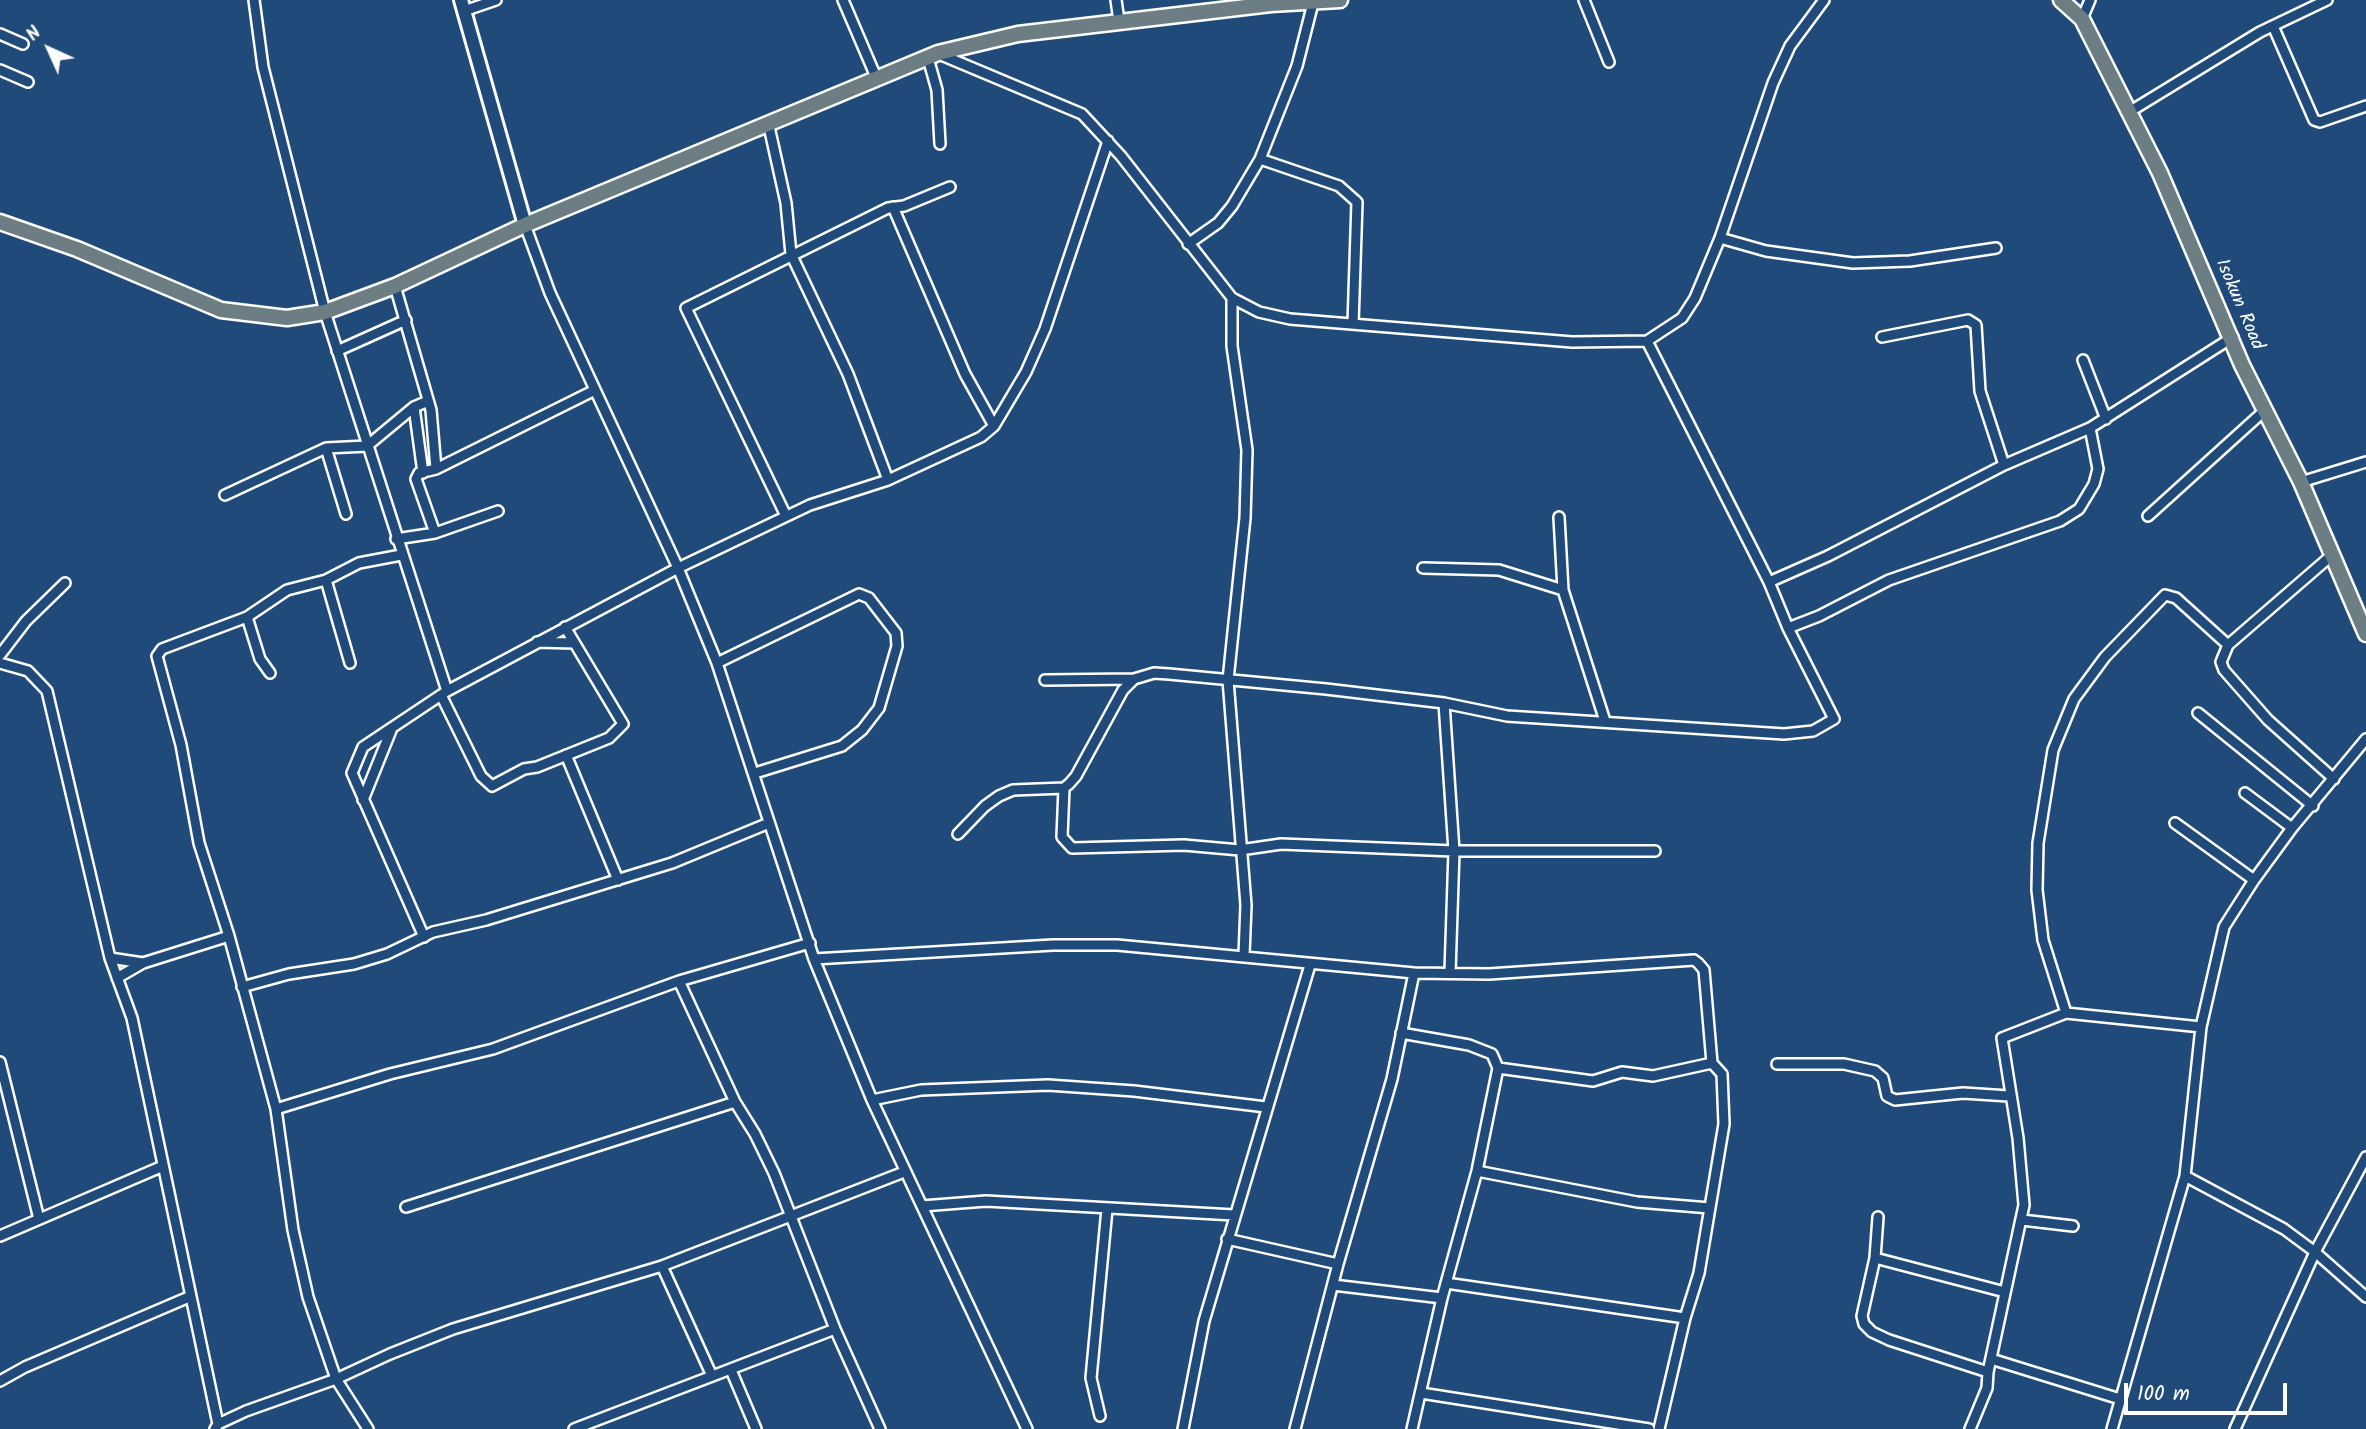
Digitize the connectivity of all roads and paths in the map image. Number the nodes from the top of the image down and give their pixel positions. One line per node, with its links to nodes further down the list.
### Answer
1 (254, 0): 39 (street)
2 (496, 0): 12 (street)
3 (843, 0): 21 (street)
4 (1116, 0): 14 (street)
5 (1340, 0): 11 (main road)
6 (1584, 0): 19 (street)
7 (1824, 0): 33 (street)
8 (2061, 0): 13 (main road, Isokun Road)
9 (2090, 0): 13 (street)
10 (2327, 0): 15 (street)
11 (1313, 3): 14 (main road); 28 (street)
12 (462, 6): 32 (street)
13 (2081, 19): 24 (main road, Isokun Road)
14 (1119, 21): 18 (main road)
15 (2273, 26): 23 (street); 24 (street)
16 (0, 34): 17 (street)
17 (23, 44)
18 (933, 56): 21 (main road); 26 (street); 27 (street)
19 (1609, 62)
20 (0, 70): 22 (street)
21 (876, 77): 25 (main road)
22 (27, 82)
23 (2366, 106)
24 (2129, 112): 43 (main road, Isokun Road)
25 (768, 122): 32 (main road); 36 (street)
26 (1108, 141): 34 (street); 52 (street)
27 (940, 144)
28 (1259, 159): 34 (street); 41 (street)
29 (950, 187): 30 (street)
30 (893, 206): 36 (street); 52 (street)
31 (0, 222): 39 (main road)
32 (525, 225): 37 (main road); 47 (street)
33 (1720, 238): 35 (street); 44 (street)
34 (1188, 244): 38 (street)
35 (1996, 247)
36 (791, 254): 60 (street); 65 (street)
37 (396, 286): 39 (main road); 40 (street)
38 (1232, 298): 41 (street); 92 (street)
39 (325, 312): 45 (street)
40 (406, 320): 45 (street); 48 (street)
41 (1353, 324): 44 (street)
42 (1882, 337): 57 (street)
43 (2233, 337): 50 (main road, Isokun Road); 51 (street)
44 (1647, 341): 75 (street)
45 (337, 351): 54 (street)
46 (2083, 360): 51 (street)
47 (593, 391): 58 (street); 72 (street)
48 (428, 401): 49 (street); 58 (street)
49 (414, 407): 54 (street); 59 (street)
50 (2264, 411): 61 (main road, Isokun Road); 66 (street)
51 (2106, 419): 53 (street)
52 (995, 426): 60 (street)
53 (2090, 428): 57 (street); 80 (street)
54 (367, 446): 55 (street); 69 (street)
55 (326, 448): 62 (street); 64 (street)
56 (2366, 462): 61 (street)
57 (2004, 465): 75 (street)
58 (436, 469): 59 (street)
59 (423, 473): 68 (street)
60 (888, 480): 65 (street)
61 (2301, 482): 71 (main road, Isokun Road)
62 (225, 495)
63 (498, 511): 68 (street)
64 (346, 514)
65 (786, 516): 72 (street)
66 (2148, 516)
67 (1559, 517): 77 (street)
68 (435, 533): 69 (street)
69 (396, 539): 70 (street)
70 (401, 555): 74 (street); 93 (street)
71 (2332, 555): 81 (main road, Isokun Road); 84 (street)
72 (678, 568): 79 (street); 88 (street)
73 (1423, 568): 77 (street)
74 (326, 580): 78 (street); 87 (street)
75 (1769, 582): 80 (street)
76 (65, 583): 85 (street)
77 (1563, 590): 96 (street)
78 (247, 617): 89 (street); 117 (street)
79 (565, 627): 82 (street); 83 (street)
80 (1788, 628): 96 (street)
81 (2366, 634)
82 (536, 642): 83 (street); 93 (street)
83 (574, 643): 100 (street)
84 (2228, 645): 103 (street); 130 (street)
85 (0, 655)
86 (0, 663): 121 (street)
87 (350, 663)
88 (717, 663): 102 (street); 102 (street)
89 (270, 673)
90 (1134, 679): 91 (street); 92 (street); 104 (street)
91 (1045, 680)
92 (1228, 680): 94 (street); 112 (street)
93 (444, 693): 97 (street); 100 (street)
94 (1444, 704): 96 (street); 114 (street)
95 (2198, 713): 107 (street)
96 (1605, 721)
97 (392, 727): 98 (street); 101 (street)
98 (377, 737): 101 (street); 106 (street)
99 (2366, 739): 103 (street)
100 (566, 755): 115 (street)
101 (379, 756): 106 (street)
102 (755, 774): 108 (street)
103 (2334, 779): 107 (street)
104 (1064, 788): 111 (street); 112 (street)
105 (2245, 793): 110 (street)
106 (363, 800): 118 (street)
107 (2313, 806): 110 (street)
108 (769, 823): 115 (street); 119 (street)
109 (2175, 823): 116 (street)
110 (2292, 828): 116 (street)
111 (958, 834)
112 (1240, 850): 114 (street); 120 (street)
113 (1655, 850): 114 (street)
114 (1454, 851): 125 (street)
115 (618, 880): 118 (street)
116 (2253, 880): 131 (street)
117 (229, 936): 123 (street); 129 (street)
118 (424, 937): 129 (street)
119 (810, 943): 122 (street); 128 (street)
120 (1244, 955): 122 (street); 124 (street)
121 (110, 958): 123 (street); 127 (street)
122 (814, 959): 138 (street)
123 (142, 963): 127 (street)
124 (1310, 965): 126 (street); 140 (street)
125 (1450, 972): 126 (street); 134 (street)
126 (1414, 974): 132 (street)
127 (117, 978): 143 (street)
128 (679, 981): 139 (street); 141 (street)
129 (242, 987): 141 (street)
130 (2066, 1013): 131 (street); 137 (street)
131 (2202, 1027): 146 (street)
132 (1401, 1033): 136 (street); 161 (street)
133 (0, 1062): 154 (street)
134 (1712, 1063): 136 (street); 149 (street)
135 (1777, 1065): 137 (street)
136 (1498, 1068): 144 (street)
137 (2009, 1096): 155 (street)
138 (872, 1100): 140 (street); 145 (street)
139 (735, 1102): 148 (street); 151 (street)
140 (1266, 1107): 152 (street)
141 (276, 1109): 175 (street)
142 (2366, 1157): 159 (street)
143 (163, 1166): 154 (street); 166 (street)
144 (1477, 1171): 149 (street); 163 (street)
145 (904, 1172): 147 (street); 151 (street)
146 (2185, 1176): 159 (street); 178 (street)
147 (922, 1206): 150 (street); 185 (street)
148 (406, 1208)
149 (1710, 1208): 169 (street)
150 (1107, 1209): 152 (street); 179 (street)
151 (789, 1215): 162 (street); 170 (street)
152 (1234, 1215): 158 (street)
153 (1878, 1217): 160 (street)
154 (39, 1219): 157 (street)
155 (2022, 1220): 156 (street); 165 (street)
156 (2073, 1226)
157 (0, 1236)
158 (1227, 1239): 161 (street); 186 (street)
159 (2315, 1251): 167 (street); 193 (street)
160 (1875, 1258): 165 (street); 173 (street)
161 (1338, 1264): 164 (street)
162 (662, 1266): 174 (street); 175 (street)
163 (1446, 1283): 168 (street); 169 (street)
164 (1333, 1285): 168 (street); 187 (street)
165 (2004, 1292): 171 (street)
166 (189, 1297): 176 (street); 180 (street)
167 (2366, 1297)
168 (1442, 1298): 177 (street)
169 (1685, 1318): 190 (street)
170 (835, 1329): 172 (street); 184 (street)
171 (1991, 1359): 173 (street); 178 (street)
172 (731, 1370): 174 (street); 183 (street)
173 (1988, 1373): 191 (street)
174 (712, 1376): 182 (street)
175 (336, 1379): 180 (street); 181 (street)
176 (0, 1381)
177 (1421, 1393): 188 (street); 189 (street)
178 (2120, 1399): 192 (street)
179 (1100, 1416)
180 (217, 1427)
181 (368, 1429)
182 (574, 1429)
183 (756, 1429)
184 (880, 1429)
185 (1027, 1429)
186 (1183, 1429)
187 (1295, 1429)
188 (1412, 1429)
189 (1649, 1429)
190 (1659, 1429)
191 (1970, 1429)
192 (2112, 1429)
193 (2235, 1429)

